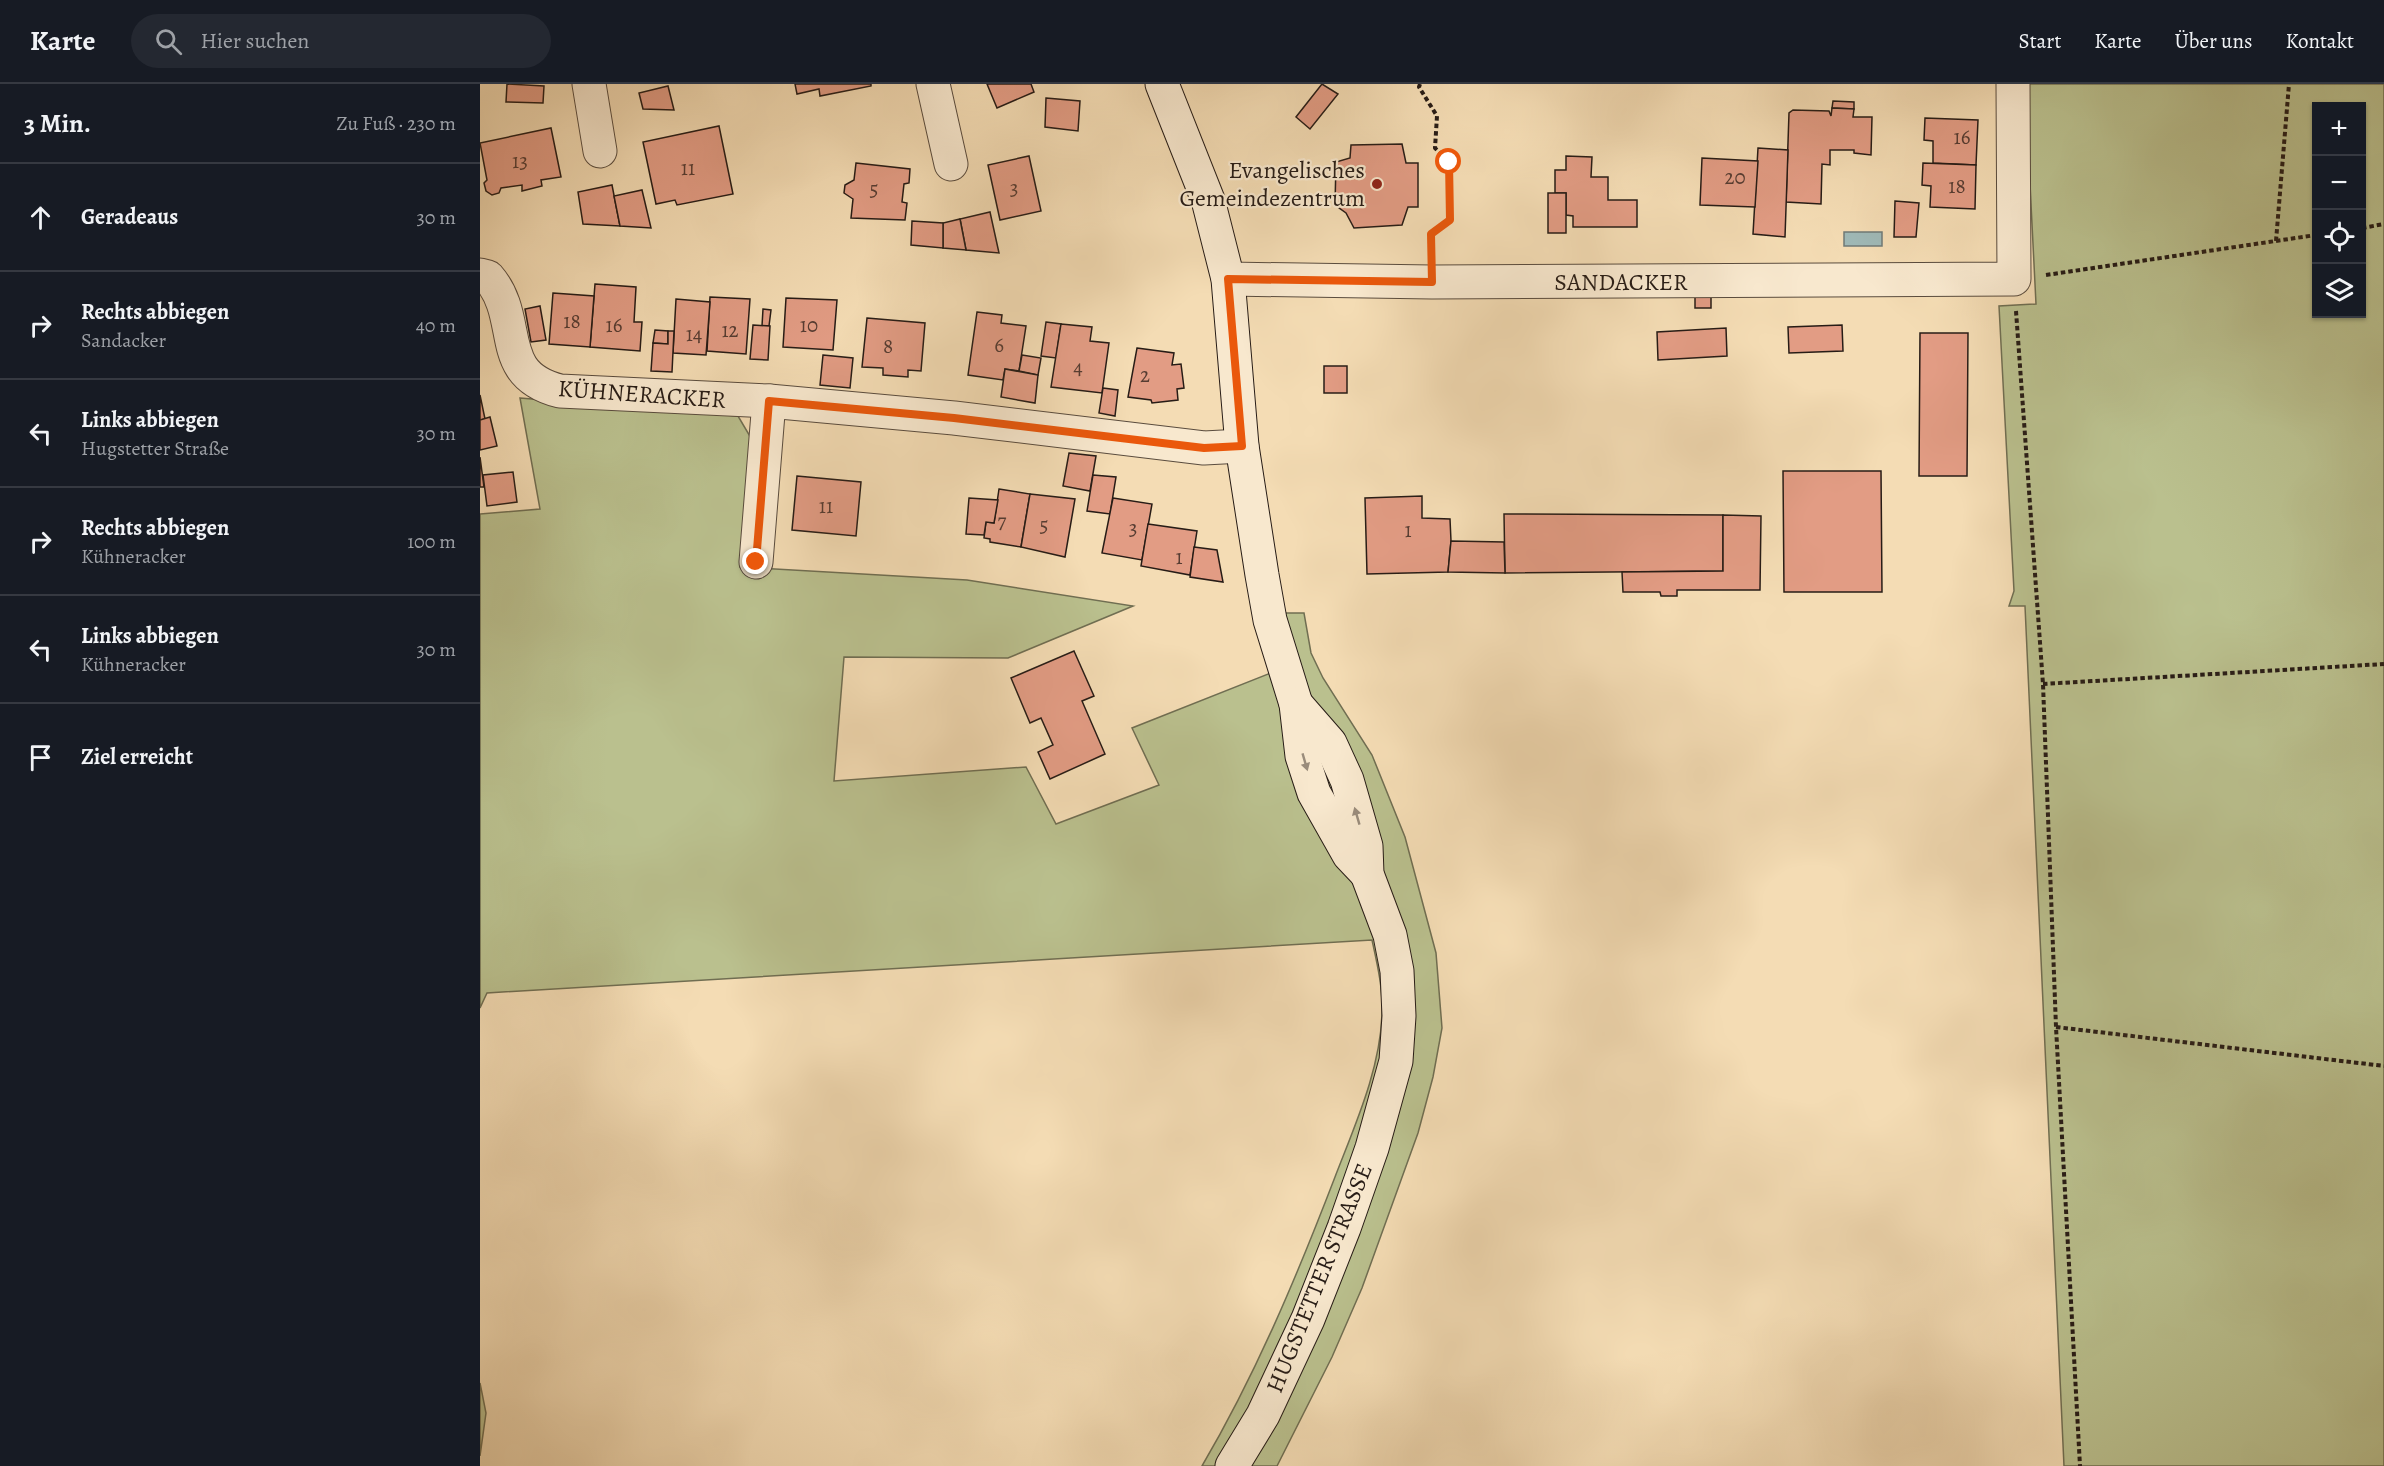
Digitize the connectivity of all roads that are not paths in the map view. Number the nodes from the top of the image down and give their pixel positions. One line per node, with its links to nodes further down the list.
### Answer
1 (589, 84): 5 (street)
2 (933, 84): 6 (street)
3 (1162, 84): 8 (street, HUGSTETTER STRASSE)
4 (2013, 84): 8 (street, SANDACKER)
5 (600, 151)
6 (951, 164)
7 (480, 275): 9 (street, KÜHNERACKER)
8 (1228, 279): 10 (street, HUGSTETTER STRASSE)
9 (769, 401): 10 (street, KÜHNERACKER); 11 (street)
10 (1242, 446): 12 (street, HUGSTETTER STRASSE)
11 (756, 562)
12 (1232, 1466)

